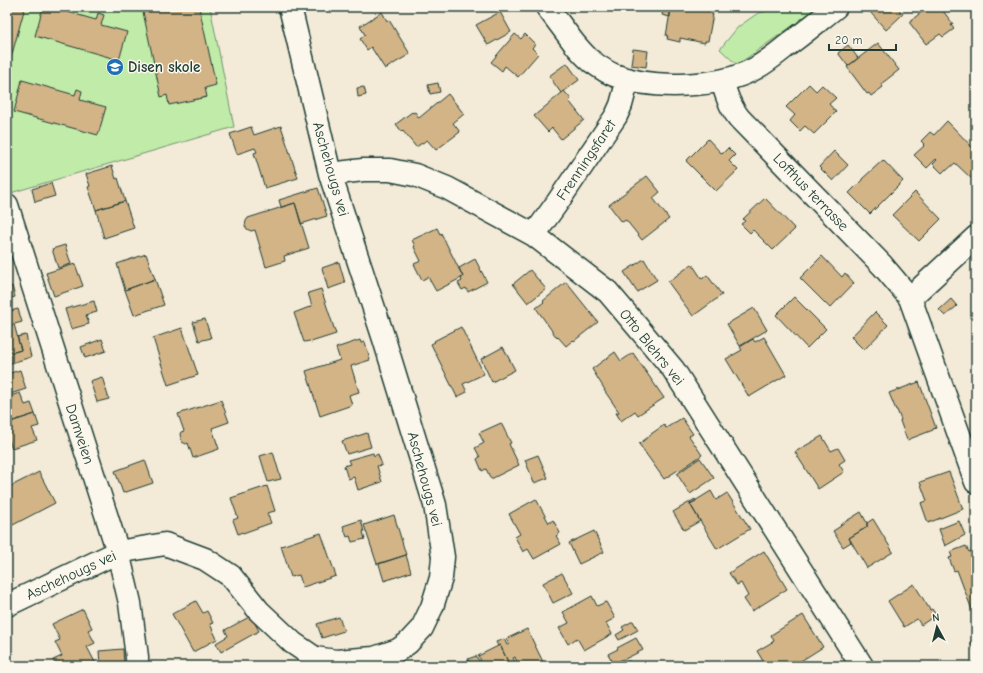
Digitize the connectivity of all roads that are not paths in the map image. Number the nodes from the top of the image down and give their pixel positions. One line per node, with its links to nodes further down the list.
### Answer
1 (290, 7): 6 (street, Aschehougs vei)
2 (546, 7): 4 (street)
3 (836, 7): 5 (street)
4 (628, 79): 5 (street); 8 (street, Frenningsfaret)
5 (722, 80): 10 (street, Lofthus terrasse)
6 (330, 174): 8 (street, Otto Blehrs vei); 14 (street, Aschehougs vei)
7 (7, 205): 12 (street, Damveien)
8 (534, 235): 16 (street, Otto Blehrs vei)
9 (976, 238): 10 (street)
10 (910, 298): 11 (street, Lofthus terrasse)
11 (976, 482)
12 (118, 552): 13 (street, Aschehougs vei); 14 (street, Aschehougs vei); 15 (street, Damveien)
13 (7, 605)
14 (402, 658)
15 (137, 666)
16 (862, 666)

